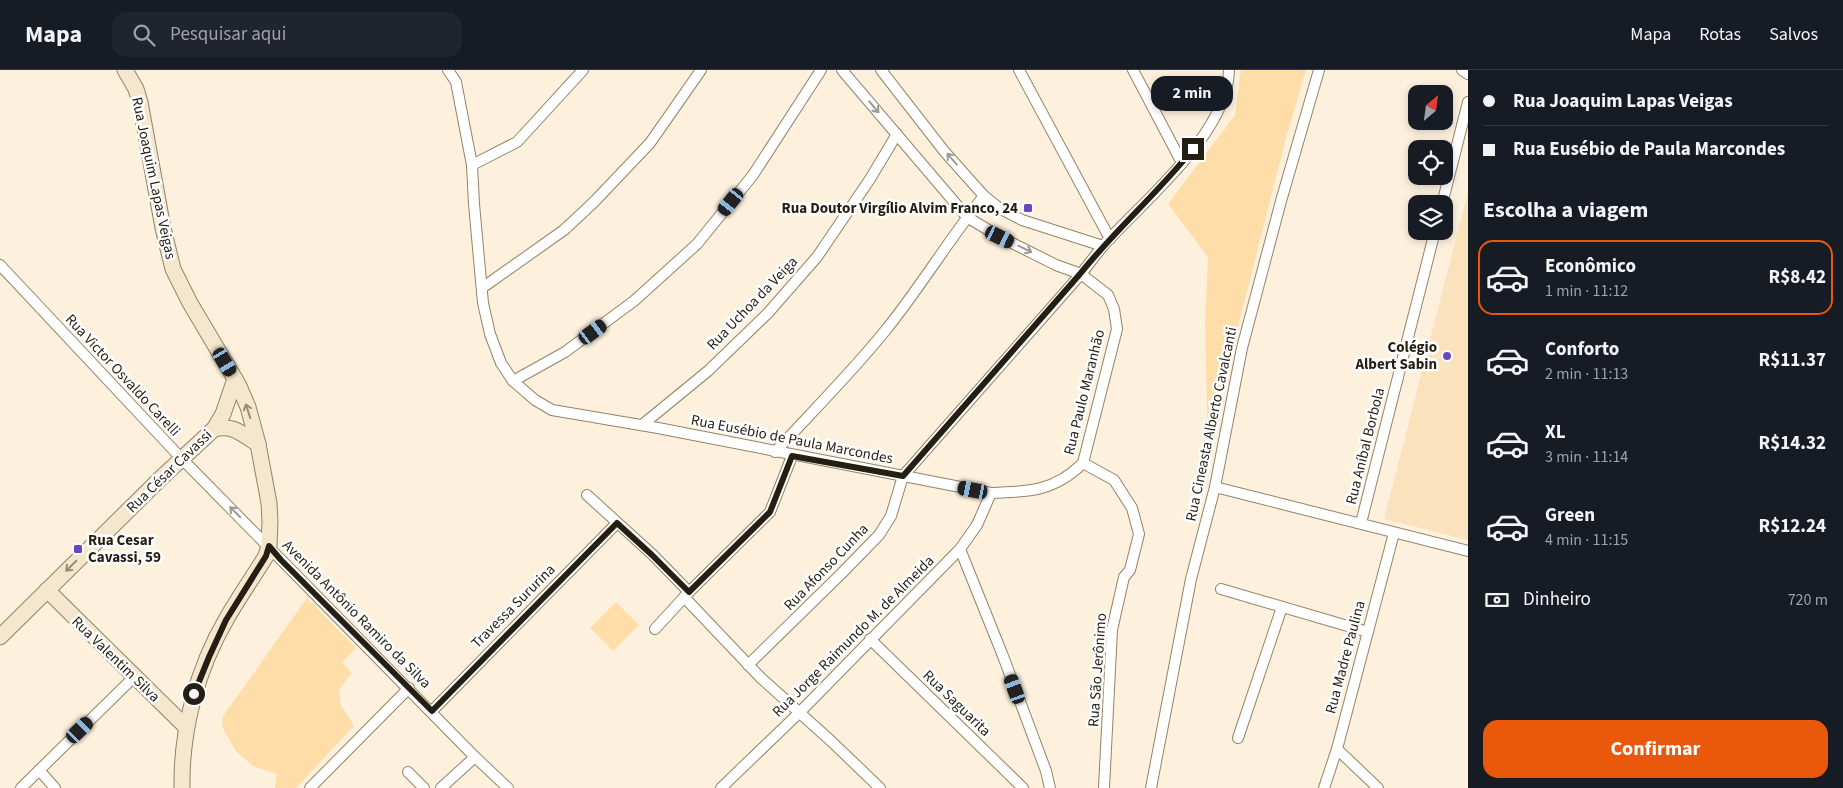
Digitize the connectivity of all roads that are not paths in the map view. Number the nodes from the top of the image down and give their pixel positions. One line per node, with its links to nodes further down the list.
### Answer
1 (125, 70): 26 (main road, Rua Joaquim Lapas Veigas)
2 (448, 70): 17 (street, Rua Eusébio de Paula Marcondes)
3 (583, 70): 17 (street)
4 (701, 70): 25 (street)
5 (821, 70): 27 (street)
6 (842, 70): 15 (street, Rua Paulo Maranhão, one-way to 15)
7 (881, 70): 19 (street, one-way to 7)
8 (1019, 70): 22 (street)
9 (1133, 70): 16 (street)
10 (1229, 70): 16 (street, Rua Eusébio de Paula Marcondes)
11 (1319, 70): 36 (street, Rua Cineasta Alberto Cavalcanti)
12 (1462, 70): 13 (street)
13 (1468, 74)
14 (1468, 102): 18 (street)
15 (897, 134): 20 (street, Rua Paulo Maranhão); 28 (street, Rua Uchoa da Veiga)
16 (1182, 163): 22 (street, Rua Eusébio de Paula Marcondes)
17 (472, 165): 25 (street, Rua Eusébio de Paula Marcondes)
18 (1444, 195)
19 (984, 196): 20 (street); 22 (street)
20 (967, 217): 24 (street, Rua Paulo Maranhão, one-way to 24); 31 (street)
21 (1433, 240): 40 (street, Rua Aníbal Borbola)
22 (1107, 242): 24 (street, Rua Eusébio de Paula Marcondes)
23 (0, 265): 33 (street, Rua Victor Osvaldo Carelli)
24 (1080, 274): 34 (street, Rua Paulo Maranhão); 35 (street, Rua Eusébio de Paula Marcondes)
25 (482, 288): 27 (street, Rua Eusébio de Paula Marcondes)
26 (235, 379): 29 (main road, Rua César Cavassi); 30 (main road, Rua Joaquim Lapas Veigas, one-way to 26)
27 (513, 381): 28 (street, Rua Eusébio de Paula Marcondes)
28 (642, 425): 31 (street, Rua Eusébio de Paula Marcondes)
29 (214, 429): 30 (main road); 33 (main road, Rua César Cavassi)
30 (258, 444): 42 (main road, Rua Joaquim Lapas Veigas)
31 (774, 452): 32 (street, Rua Eusébio de Paula Marcondes)
32 (792, 456): 35 (street, Rua Eusébio de Paula Marcondes); 47 (street)
33 (181, 458): 42 (street, Rua Victor Osvaldo Carelli, one-way to 33); 46 (main road, Rua César Cavassi, one-way to 46)
34 (1083, 463): 37 (street, Rua Paulo Maranhão); 77 (street, Rua São Jerônimo)
35 (903, 476): 37 (street, Rua Paulo Maranhão); 53 (street, Rua Afonso Cunha)
36 (1215, 486): 40 (street); 78 (street, Rua Cineasta Alberto Cavalcanti)
37 (991, 493): 43 (street, Rua Jorge Raimundo M. de Almeida)
38 (587, 496): 39 (street)
39 (617, 523): 47 (street); 58 (street, Travessa Sururina)
40 (1361, 524): 41 (street)
41 (1394, 533): 44 (street); 50 (street, Rua Madre Paulina)
42 (269, 546): 55 (street, Avenida Antônio Ramiro da Silva); 56 (main road, Rua Joaquim Lapas Veigas)
43 (960, 549): 52 (street, Rua Jorge Raimundo M. de Almeida); 76 (street)
44 (1468, 551)
45 (1221, 589): 48 (street)
46 (47, 590): 51 (main road, Rua César Cavassi); 54 (main road, Rua Valentim Silva)
47 (686, 595): 49 (street); 53 (street)
48 (1282, 607): 50 (street); 61 (street)
49 (655, 629)
50 (1368, 632): 62 (street, Rua Madre Paulina)
51 (0, 637)
52 (870, 639): 59 (street, Rua Jorge Raimundo M. de Almeida); 75 (street, Rua Saguarita)
53 (748, 665): 59 (street)
54 (134, 677): 57 (main road, Rua Valentim Silva); 64 (street)
55 (409, 688): 58 (street, Avenida Antônio Ramiro da Silva); 70 (street)
56 (194, 694): 57 (main road); 60 (main road, Rua Joaquim Lapas Veigas)
57 (162, 703): 60 (main road, Rua Valentim Silva)
58 (432, 711): 63 (street, Avenida Antônio Ramiro da Silva)
59 (799, 713): 66 (street); 74 (street, Rua Jorge Raimundo M. de Almeida)
60 (186, 727): 69 (main road, Rua Joaquim Lapas Veigas)
61 (1238, 738)
62 (1336, 749): 79 (street, Rua Madre Paulina); 80 (street)
63 (475, 757): 72 (street); 73 (street, Avenida Antônio Ramiro da Silva)
64 (39, 770): 67 (street); 68 (street)
65 (408, 772): 71 (street)
66 (877, 787)
67 (21, 788)
68 (54, 788)
69 (182, 788)
70 (310, 788)
71 (424, 788)
72 (441, 788)
73 (508, 788)
74 (721, 788)
75 (1024, 788)
76 (1050, 788)
77 (1104, 788)
78 (1151, 788)
79 (1324, 788)
80 (1378, 788)

